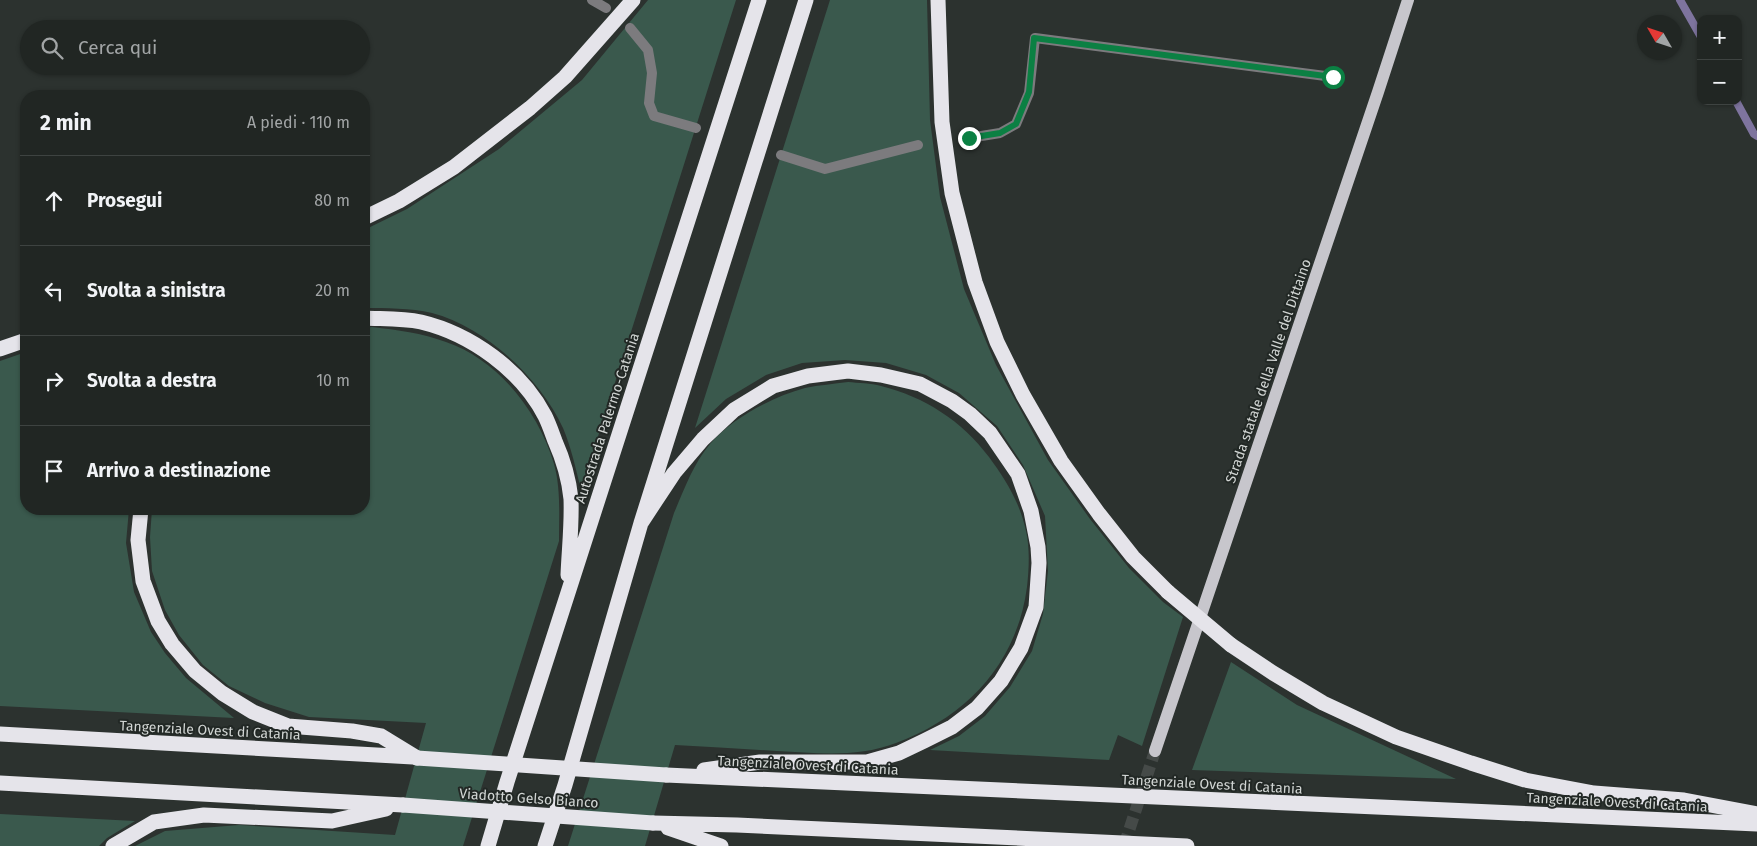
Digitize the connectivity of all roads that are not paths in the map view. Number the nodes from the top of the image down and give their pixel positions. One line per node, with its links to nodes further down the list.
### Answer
1 (592, 0): 7 (lane)
2 (633, 0): 14 (highway)
3 (759, 0): 20 (highway, Autostrada Palermo-Catania)
4 (806, 0): 19 (highway)
5 (938, 0): 27 (highway, bridge)
6 (1408, 0): 22 (main road, Strada statale della Valle del Dittaino)
7 (606, 8)
8 (630, 28): 10 (lane)
9 (1333, 77): 11 (lane)
10 (696, 128)
11 (969, 138)
12 (918, 145): 13 (lane)
13 (781, 155)
14 (370, 215)
15 (370, 318): 20 (highway)
16 (20, 342): 17 (highway)
17 (0, 349)
18 (140, 515): 23 (highway)
19 (641, 524): 24 (highway); 32 (highway)
20 (566, 600): 31 (highway, Autostrada Palermo-Catania)
21 (0, 734): 23 (highway, Tangenziale Ovest di Catania)
22 (1154, 751)
23 (417, 758): 24 (highway, bridge)
24 (666, 775): 29 (highway, Tangenziale Ovest di Catania)
25 (0, 783): 26 (highway)
26 (403, 805): 28 (highway, Viadotto Gelso Bianco, bridge); 30 (highway)
27 (1757, 814)
28 (653, 822): 33 (highway); 34 (highway)
29 (1757, 824)
30 (113, 846)
31 (488, 846)
32 (545, 846)
33 (721, 846)
34 (1187, 846)

